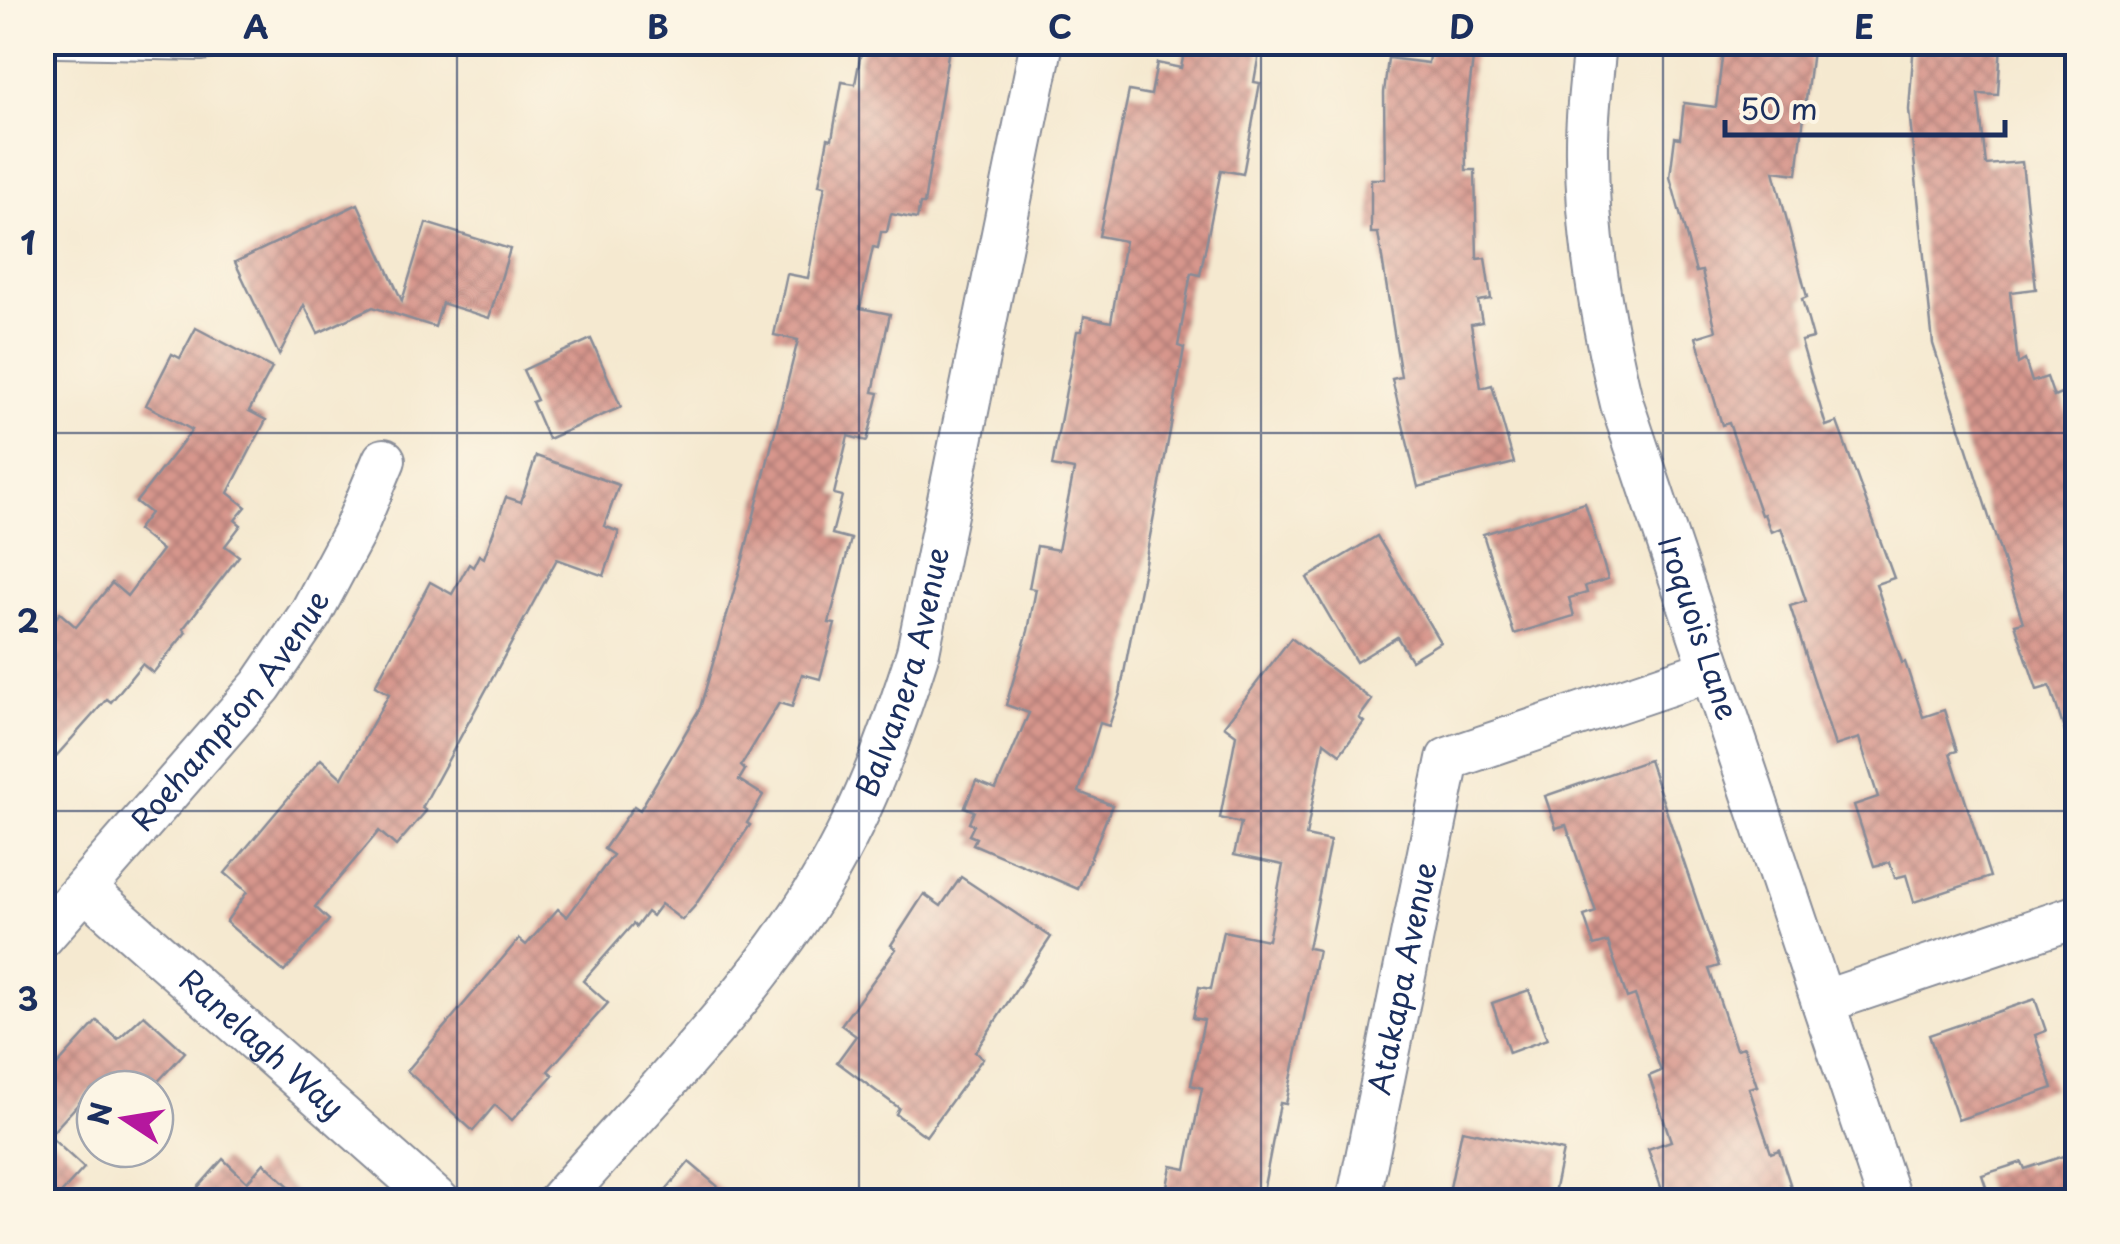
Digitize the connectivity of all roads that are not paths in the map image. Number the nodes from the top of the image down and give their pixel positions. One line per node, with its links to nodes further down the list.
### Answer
1 (48, 42): 2 (lane)
2 (243, 42)
3 (1042, 42): 12 (street, Balvanera Avenue)
4 (1595, 42): 6 (street, Iroquois Lane)
5 (384, 460): 7 (street, Roehampton Avenue)
6 (1712, 670): 10 (street, Iroquois Lane); 13 (street, Atakapa Avenue)
7 (85, 889): 9 (street, Roehampton Avenue); 11 (street, Ranelagh Way)
8 (2078, 916): 10 (street)
9 (42, 937)
10 (1823, 1002): 14 (street, Iroquois Lane)
11 (439, 1202)
12 (558, 1202)
13 (1358, 1202)
14 (1890, 1202)

